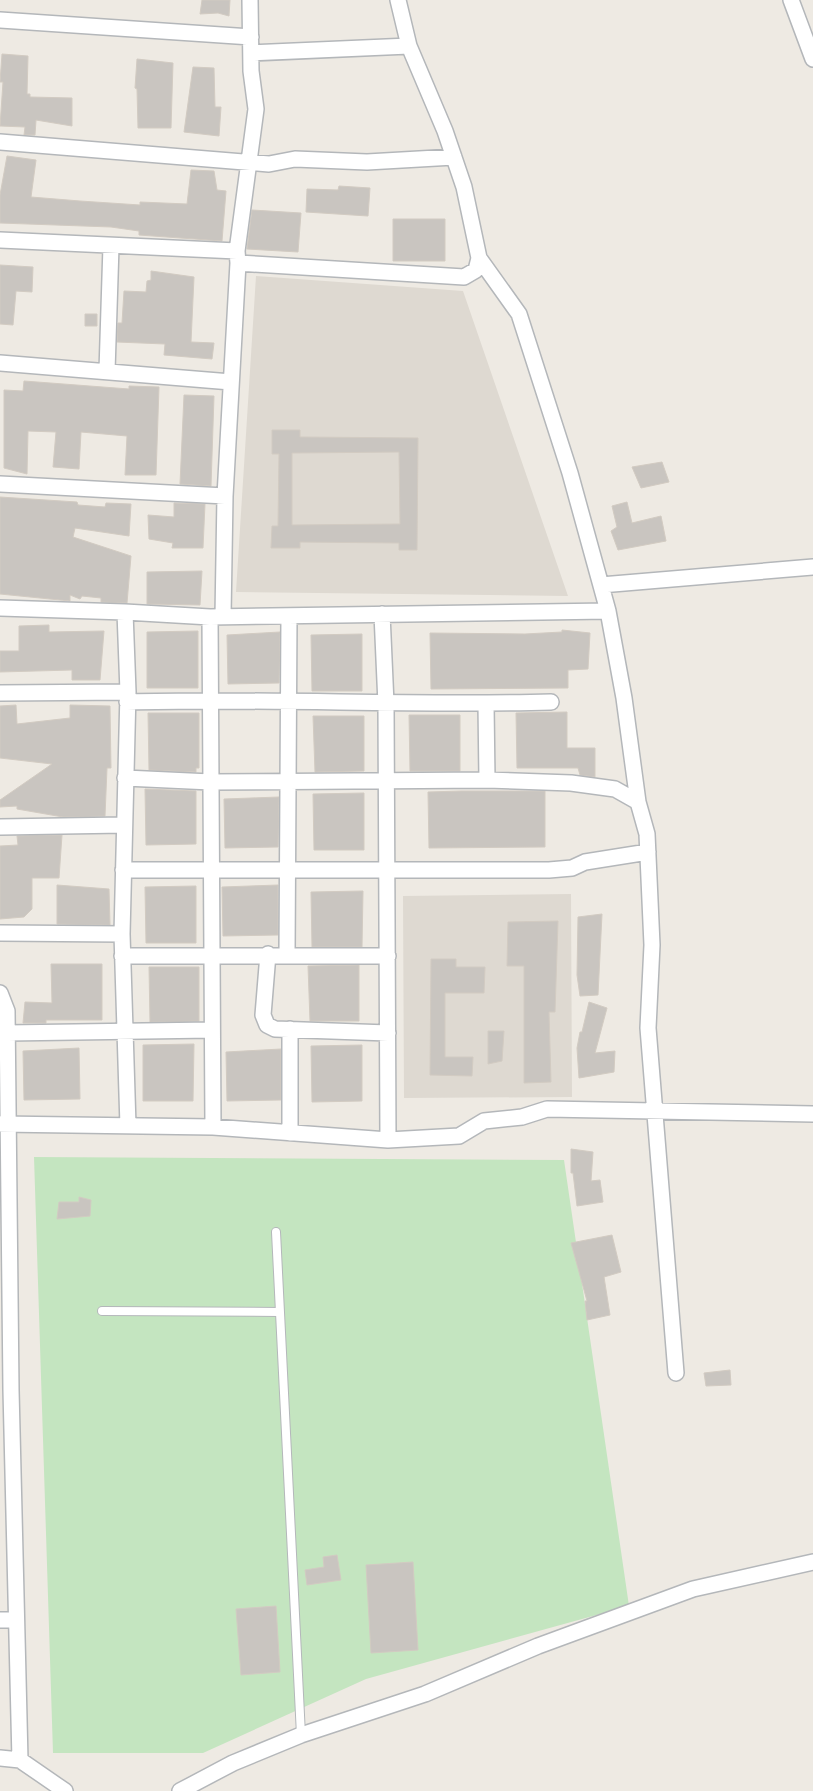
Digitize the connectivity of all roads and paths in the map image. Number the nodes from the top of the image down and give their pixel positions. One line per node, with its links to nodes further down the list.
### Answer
1 (250, 0): 5 (street)
2 (398, 0): 6 (street)
3 (790, 0): 8 (street)
4 (0, 20): 5 (street)
5 (251, 37): 7 (street)
6 (409, 46): 7 (street); 10 (street)
7 (251, 53): 11 (street)
8 (813, 59)
9 (0, 142): 11 (street)
10 (454, 157): 11 (street); 15 (street)
11 (249, 162): 14 (street)
12 (0, 240): 13 (street)
13 (111, 246): 14 (street); 17 (street)
14 (238, 257): 15 (street); 18 (street)
15 (479, 258): 22 (street)
16 (0, 363): 17 (street)
17 (107, 371): 18 (street)
18 (231, 382): 20 (street)
19 (0, 484): 20 (street)
20 (225, 496): 27 (street)
21 (813, 567): 22 (street)
22 (601, 585): 24 (street)
23 (0, 608): 25 (street)
24 (608, 611): 26 (street); 41 (street)
25 (125, 612): 27 (street); 30 (street)
26 (382, 614): 28 (street); 34 (street)
27 (217, 617): 28 (street); 31 (street)
28 (289, 617): 32 (street)
29 (0, 694): 30 (street)
30 (128, 697): 31 (street); 36 (street)
31 (210, 700): 32 (street); 39 (street)
32 (288, 702): 34 (street); 40 (street)
33 (551, 702): 35 (street)
34 (386, 704): 35 (street); 37 (street)
35 (486, 704): 38 (street)
36 (125, 778): 39 (street); 42 (street)
37 (387, 779): 38 (street); 40 (street); 48 (street)
38 (487, 780): 41 (street)
39 (211, 782): 40 (street); 45 (street)
40 (288, 782): 46 (street)
41 (638, 802): 44 (street)
42 (124, 825): 43 (street); 47 (street)
43 (0, 827)
44 (648, 852): 48 (street); 62 (street)
45 (211, 868): 46 (street); 47 (street); 51 (street)
46 (289, 869): 48 (street); 53 (street)
47 (123, 870): 50 (street)
48 (388, 870): 55 (street)
49 (0, 933): 50 (street)
50 (122, 934): 54 (street)
51 (212, 954): 52 (street); 54 (street); 58 (street)
52 (268, 954): 53 (street); 57 (street)
53 (287, 955): 55 (street)
54 (122, 956): 59 (street)
55 (388, 956): 61 (street)
56 (0, 993): 60 (street)
57 (290, 1029): 61 (street); 67 (street)
58 (212, 1030): 59 (street); 66 (street)
59 (125, 1031): 60 (street); 65 (street)
60 (7, 1033): 64 (street)
61 (388, 1033): 68 (street)
62 (654, 1110): 63 (street); 68 (street); 73 (street)
63 (813, 1114)
64 (3, 1124): 65 (street); 70 (street)
65 (128, 1126): 66 (street)
66 (213, 1127): 67 (street)
67 (290, 1133): 68 (street)
68 (388, 1140)
69 (276, 1232): 72 (lane)
70 (4, 1256): 74 (street)
71 (102, 1311): 72 (lane)
72 (280, 1312): 79 (lane)
73 (676, 1373)
74 (5, 1389): 75 (street)
75 (7, 1514): 78 (street)
76 (813, 1562): 79 (street)
77 (0, 1620): 78 (street)
78 (16, 1620): 81 (street)
79 (301, 1734): 83 (street)
80 (0, 1758): 81 (street)
81 (20, 1760): 82 (street)
82 (65, 1791)
83 (180, 1791)

